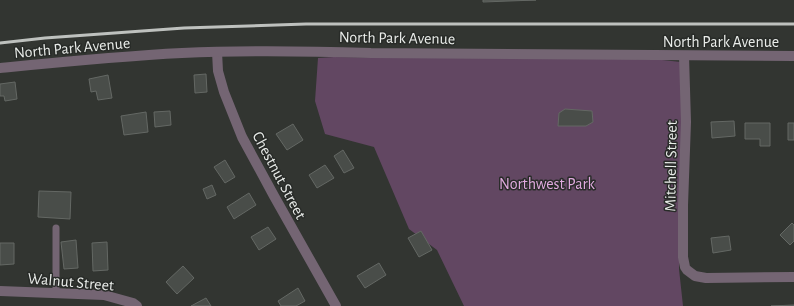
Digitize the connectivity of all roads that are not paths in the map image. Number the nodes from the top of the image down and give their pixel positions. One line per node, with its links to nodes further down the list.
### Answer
1 (217, 52): 2 (street, North Park Avenue); 4 (street, North Park Avenue); 10 (street, Chestnut Street)
2 (684, 56): 3 (street, North Park Avenue); 6 (street, Mitchell Street)
3 (794, 56)
4 (0, 68)
5 (56, 228): 8 (lane)
6 (794, 277)
7 (0, 291): 8 (street, Walnut Street)
8 (56, 293): 9 (street, Walnut Street)
9 (138, 306)
10 (336, 306)

